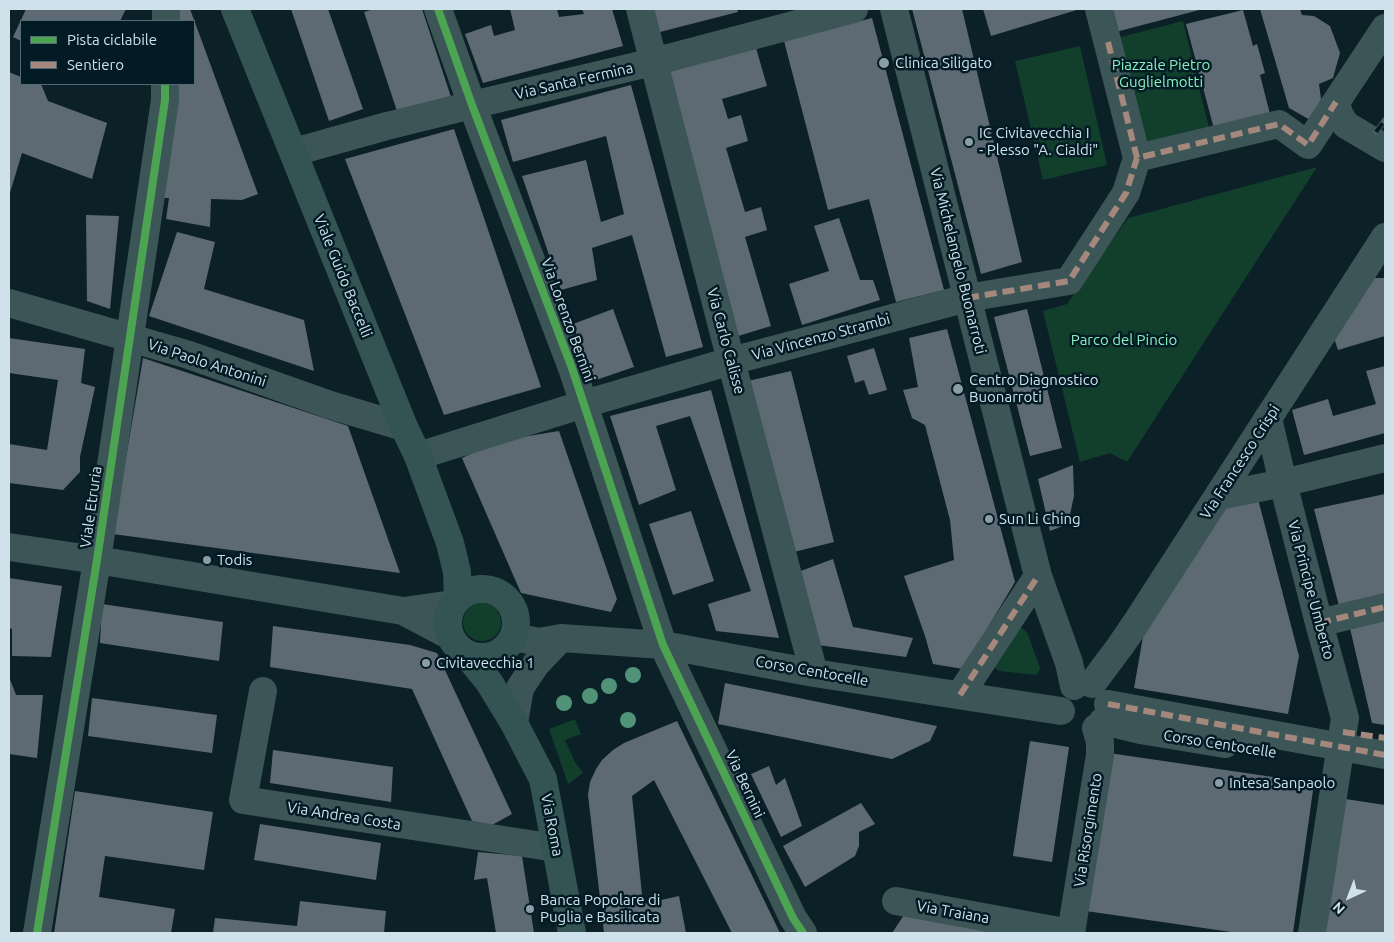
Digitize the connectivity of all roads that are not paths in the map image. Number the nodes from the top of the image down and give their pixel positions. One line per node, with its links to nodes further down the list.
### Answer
1 (236, 9): 13 (main road, Viale Guido Baccelli)
2 (438, 9): 11 (street, Via Lorenzo Bernini)
3 (640, 9): 8 (street, Via Carlo Calisse)
4 (854, 9): 8 (street, Via Santa Fermina)
5 (894, 9): 16 (street, Via Michelangelo Buonarroti)
6 (1099, 9): 14 (street)
7 (1385, 28): 10 (street)
8 (653, 62): 11 (street, Via Santa Fermina); 19 (street, Via Carlo Calisse)
9 (165, 85): 18 (street, Viale Etruria)
10 (1336, 102): 12 (street); 14 (street)
11 (472, 104): 13 (street, Via Santa Fermina); 20 (street, Via Lorenzo Bernini)
12 (1385, 148)
13 (294, 152): 22 (main road, Viale Guido Baccelli)
14 (1137, 158): 16 (street, Via Vincenzo Strambi)
15 (1385, 237): 21 (street, Via Francesco Crispi)
16 (967, 298): 19 (street, Via Vincenzo Strambi); 29 (street, Via Michelangelo Buonarroti)
17 (9, 303): 18 (street, Via Paolo Antonini)
18 (130, 338): 22 (street, Via Paolo Antonini); 28 (street, Viale Etruria)
19 (731, 362): 20 (street, Via Vincenzo Strambi); 38 (street, Via Carlo Calisse)
20 (584, 404): 23 (street, Via Vincenzo Strambi); 37 (street, Via Lorenzo Bernini)
21 (1268, 418): 25 (street, Via Principe Umberto); 26 (street, Via Francesco Crispi)
22 (404, 427): 23 (main road, Viale Guido Baccelli)
23 (418, 456): 30 (main road, Viale Guido Baccelli)
24 (1385, 458): 25 (street)
25 (1283, 483): 26 (street); 33 (street, Via Principe Umberto)
26 (1219, 496): 41 (street, Via Francesco Crispi)
27 (9, 547): 28 (street)
28 (97, 560): 32 (street); 49 (street, Viale Etruria)
29 (1038, 576): 40 (street); 41 (street, Via Michelangelo Buonarroti)
30 (465, 597): 32 (street); 34 (main road); 36 (main road)
31 (1385, 607): 33 (street)
32 (403, 611): 36 (street)
33 (1319, 623): 45 (street, Via Principe Umberto)
34 (512, 634): 35 (street, Corso Centocelle); 36 (main road); 43 (main road)
35 (561, 638): 37 (street, Corso Centocelle); 43 (street)
36 (458, 645): 43 (main road)
37 (663, 645): 38 (street, Corso Centocelle); 51 (street, Via Bernini)
38 (814, 673): 40 (street, Corso Centocelle)
39 (263, 691): 47 (street, Via Andrea Costa)
40 (960, 695): 42 (street, Corso Centocelle)
41 (1094, 705): 42 (street, Via Francesco Crispi); 42 (street, Corso Centocelle); 45 (street, Corso Centocelle); 52 (street, Via Risorgimento)
42 (1062, 711)
43 (514, 723): 47 (main road, Via Roma)
44 (1385, 738): 45 (street, Corso Centocelle)
45 (1340, 747): 46 (street); 53 (street, Via Principe Umberto)
46 (1385, 755)
47 (556, 848): 50 (main road, Via Roma)
48 (896, 901): 52 (street, Via Traiana)
49 (37, 933)
50 (572, 933)
51 (803, 933)
52 (1070, 933)
53 (1312, 933)

